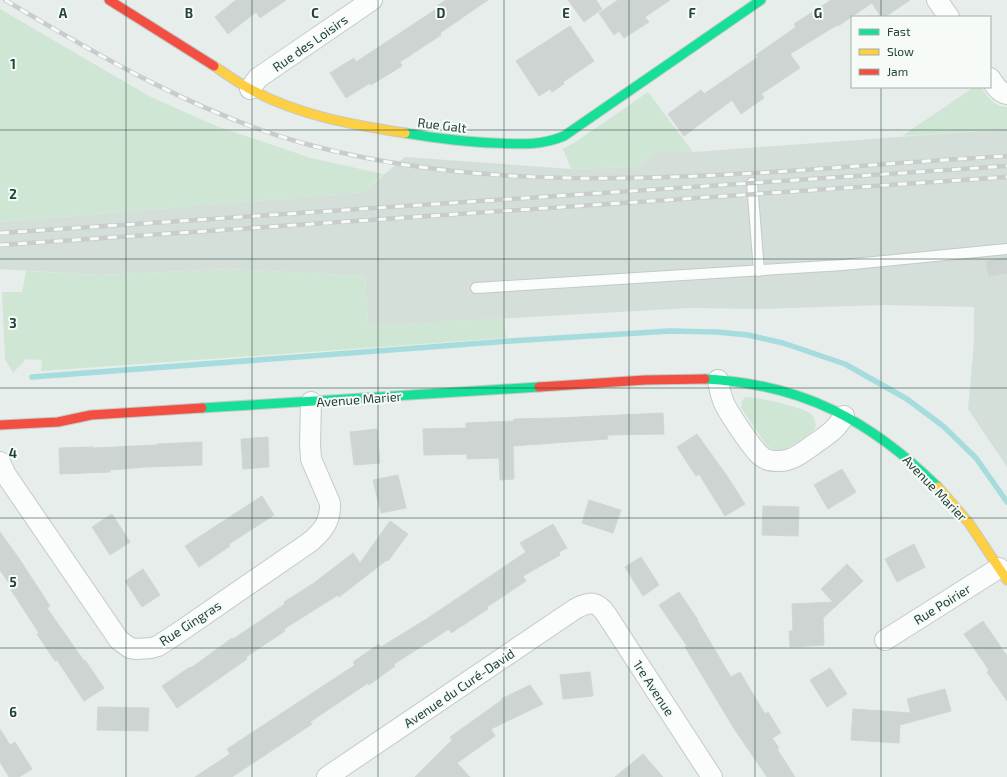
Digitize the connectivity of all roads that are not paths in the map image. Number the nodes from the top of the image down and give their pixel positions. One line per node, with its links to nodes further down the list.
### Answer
1 (109, 0): 7 (street, Rue Galt)
2 (372, 0): 7 (street, Rue des Loisirs)
3 (761, 0): 7 (street, Rue Galt)
4 (937, 0): 5 (street)
5 (948, 16)
6 (991, 79): 8 (street)
7 (250, 88)
8 (1006, 94)
9 (752, 183): 11 (lane)
10 (1007, 249): 11 (lane)
11 (760, 271): 12 (lane)
12 (476, 288)
13 (718, 380): 14 (street, Avenue Marier); 15 (street, Avenue Marier); 15 (street)
14 (311, 402): 16 (street, Avenue Marier); 17 (street, Rue Gingras)
15 (844, 416): 18 (street, Avenue Marier)
16 (0, 425)
17 (0, 462)
18 (1003, 574): 20 (street, Rue Poirier)
19 (592, 603): 21 (street, Avenue du Curé-David); 22 (street, 1re Avenue)
20 (885, 640)
21 (327, 777)
22 (712, 777)

